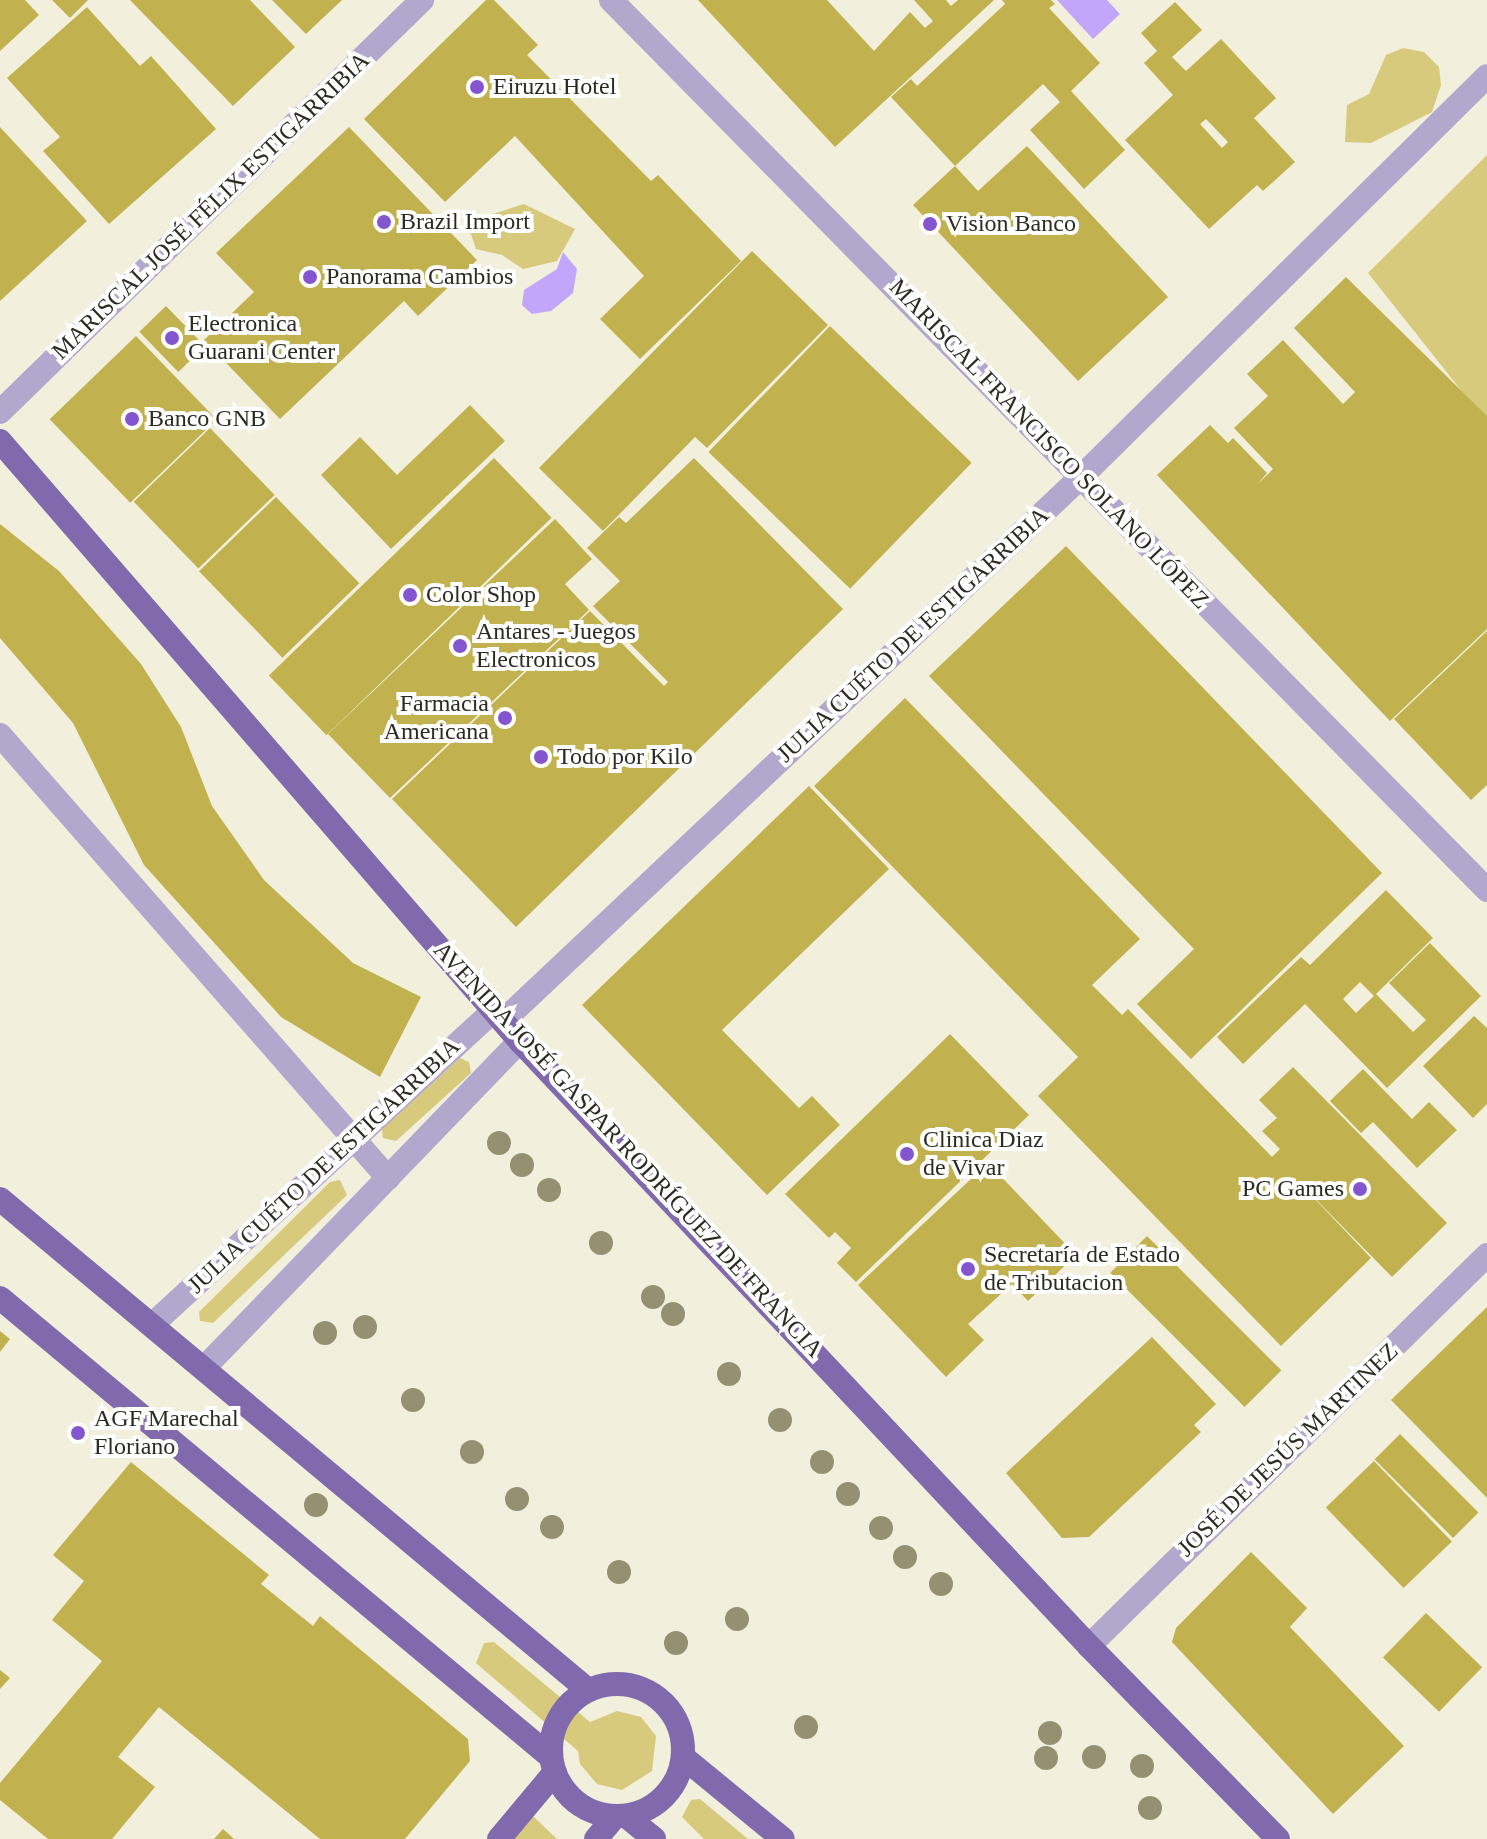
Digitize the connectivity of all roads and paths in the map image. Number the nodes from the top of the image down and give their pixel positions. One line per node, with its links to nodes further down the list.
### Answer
1 (422, 0): 4 (street, MARISCAL JOSÉ FÉLIX ESTIGARRIBIA)
2 (611, 0): 6 (street, MARISCAL FRANCISCO SOLANO LÓPEZ)
3 (1487, 76): 6 (street, JULIA CUÉTO DE ESTIGARRIBIA)
4 (0, 412)
5 (0, 441): 9 (main road, AVENIDA JOSÉ GASPAR RODRÍGUEZ DE FRANCIA)
6 (1082, 476): 8 (street, MARISCAL FRANCISCO SOLANO LÓPEZ); 9 (street, JULIA CUÉTO DE ESTIGARRIBIA)
7 (0, 735): 11 (street)
8 (1487, 890)
9 (499, 1015): 10 (main road, AVENIDA JOSÉ GASPAR RODRÍGUEZ DE FRANCIA); 11 (street, JULIA CUÉTO DE ESTIGARRIBIA)
10 (520, 1041): 12 (street, JULIA CUÉTO DE ESTIGARRIBIA); 18 (main road, AVENIDA JOSÉ GASPAR RODRÍGUEZ DE FRANCIA)
11 (354, 1139): 12 (street); 16 (street, JULIA CUÉTO DE ESTIGARRIBIA)
12 (388, 1178): 17 (street, JULIA CUÉTO DE ESTIGARRIBIA)
13 (0, 1199): 16 (main road)
14 (1487, 1255): 18 (street, JOSÉ DE JESÚS MARTINEZ)
15 (0, 1298): 21 (main road)
16 (154, 1323): 17 (main road)
17 (205, 1367): 19 (main road)
18 (1089, 1646): 27 (main road, AVENIDA JOSÉ GASPAR RODRÍGUEZ DE FRANCIA)
19 (588, 1690): 20 (main road); 21 (main road)
20 (683, 1757): 22 (main road); 26 (main road)
21 (553, 1764): 22 (main road); 23 (main road)
22 (620, 1816): 24 (main road); 25 (main road)
23 (499, 1839)
24 (596, 1839)
25 (654, 1839)
26 (783, 1839)
27 (1278, 1839)

